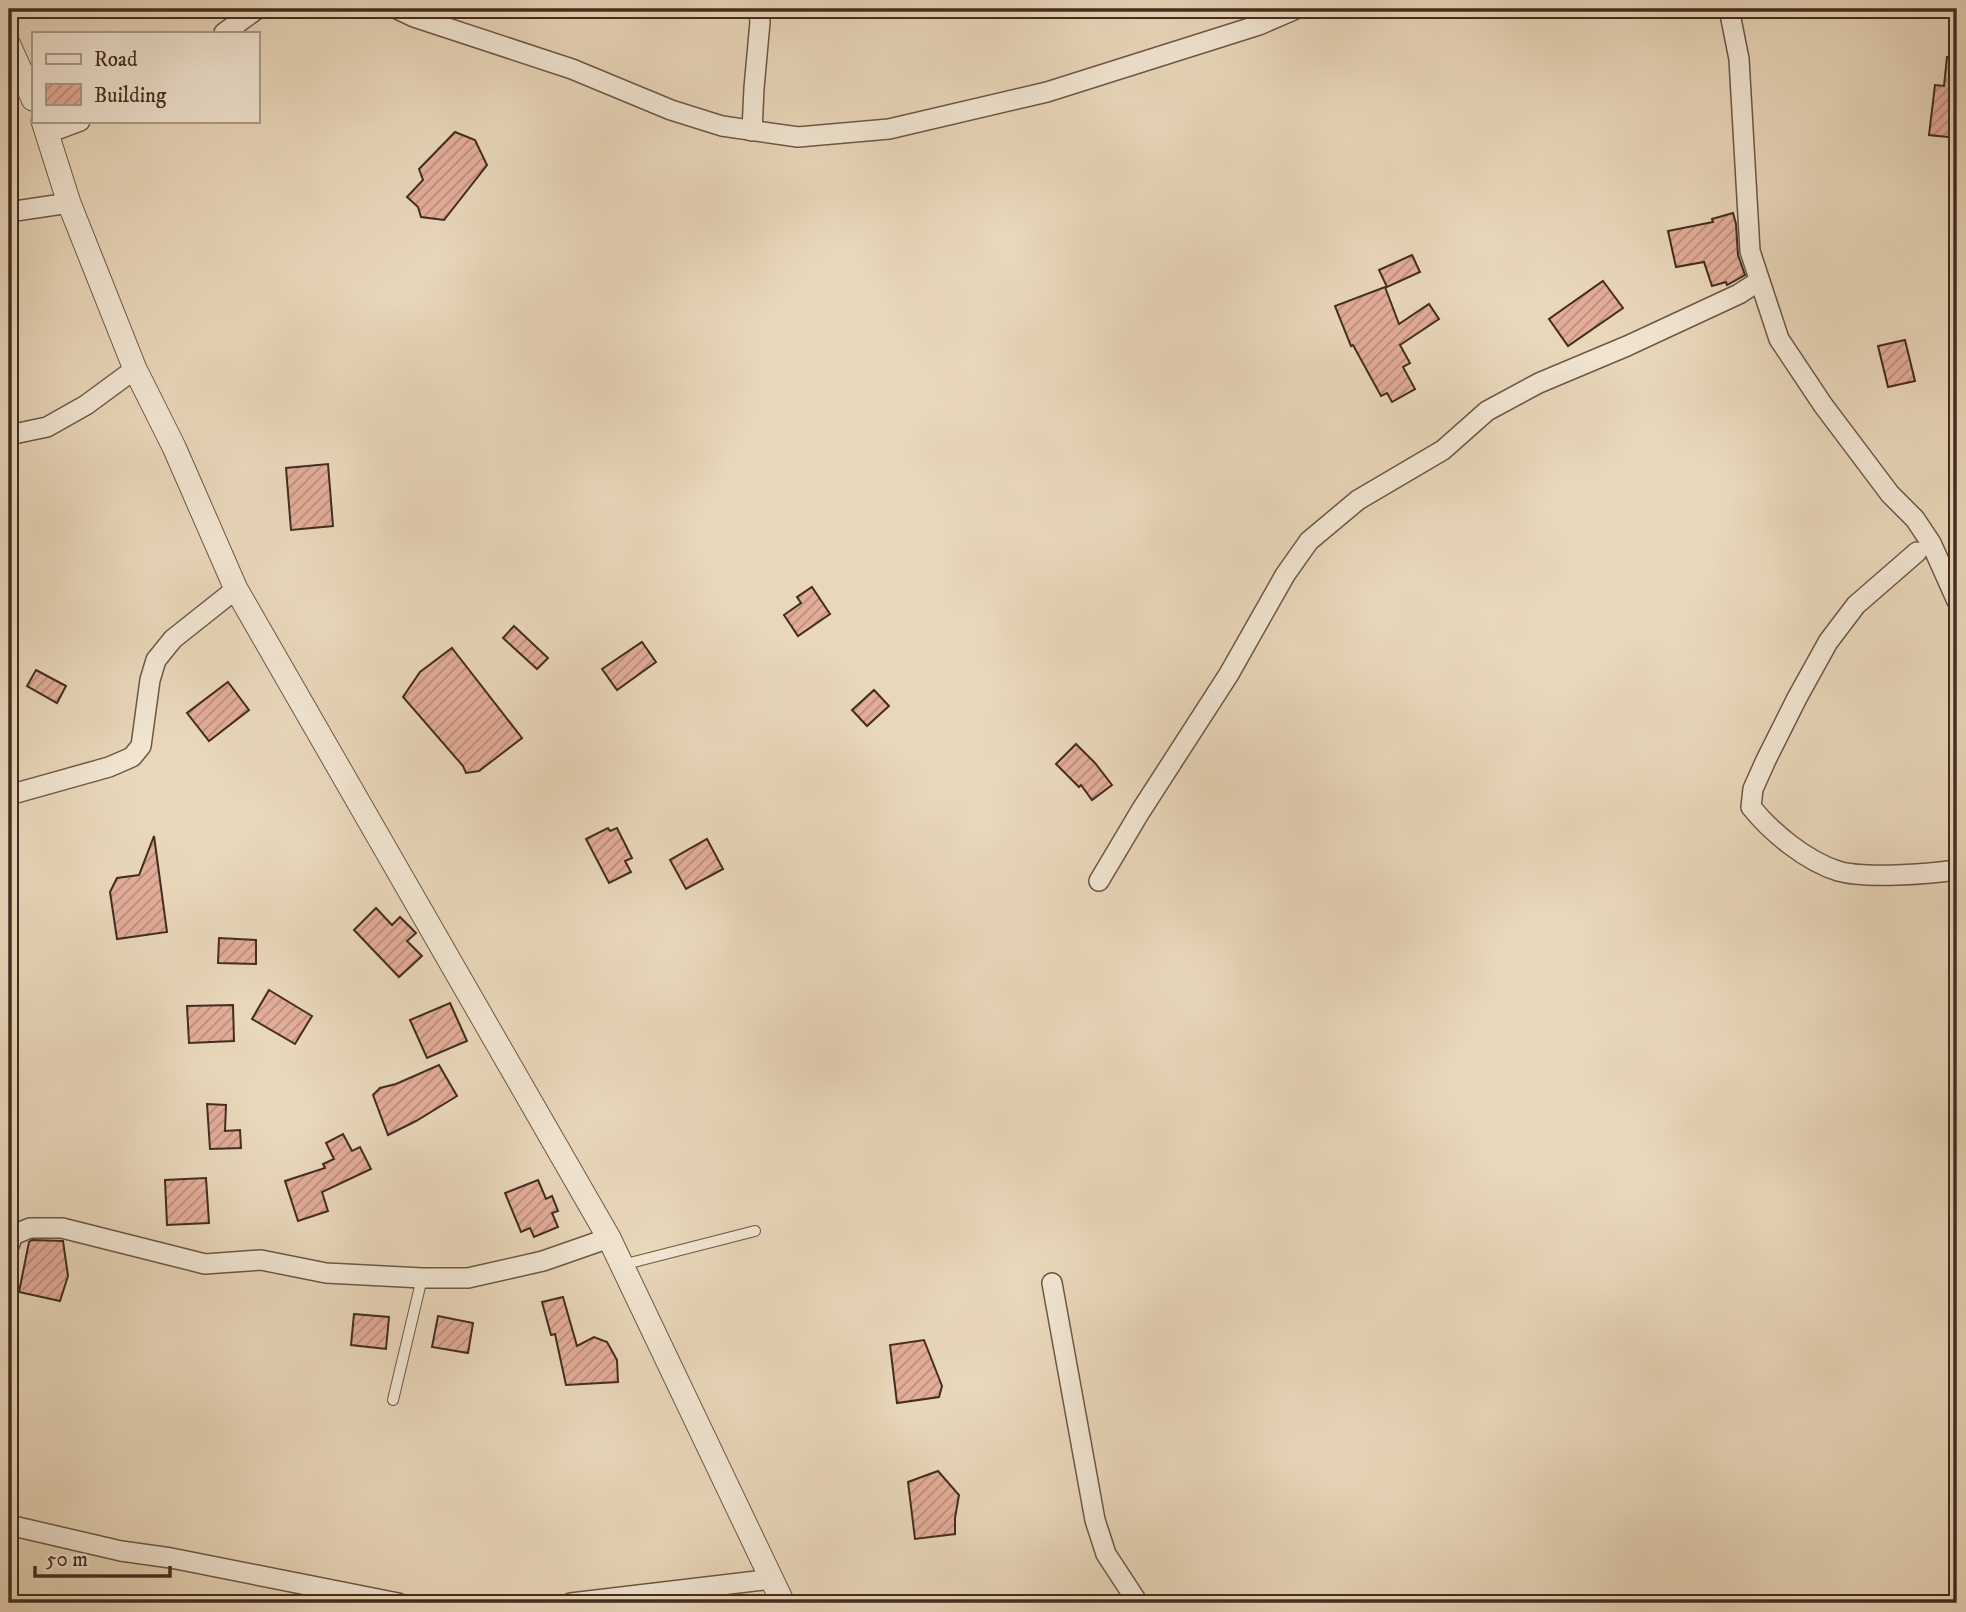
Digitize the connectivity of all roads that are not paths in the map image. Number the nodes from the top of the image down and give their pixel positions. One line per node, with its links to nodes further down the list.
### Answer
1 (257, 9): 6 (street)
2 (397, 9): 11 (street)
3 (759, 9): 11 (street)
4 (1296, 9): 11 (street)
5 (1729, 9): 14 (street)
6 (225, 32)
7 (9, 45): 8 (street)
8 (32, 97)
9 (74, 122): 10 (street)
10 (46, 127): 12 (street)
11 (752, 131)
12 (69, 202): 13 (street); 15 (street)
13 (9, 212)
14 (1759, 281): 19 (street); 22 (street)
15 (135, 369): 16 (street); 18 (street)
16 (9, 435)
17 (1917, 552): 21 (street)
18 (236, 589): 20 (street); 24 (street)
19 (1957, 601)
20 (9, 795)
21 (1957, 870)
22 (1099, 881)
23 (755, 1231): 26 (lane)
24 (609, 1238): 26 (street); 27 (street)
25 (9, 1246): 27 (street)
26 (622, 1266): 31 (street)
27 (422, 1278): 29 (lane)
28 (1052, 1283): 35 (street)
29 (393, 1400)
30 (9, 1525): 32 (street)
31 (772, 1579): 33 (street); 34 (street)
32 (398, 1603)
33 (571, 1603)
34 (783, 1603)
35 (1138, 1603)

